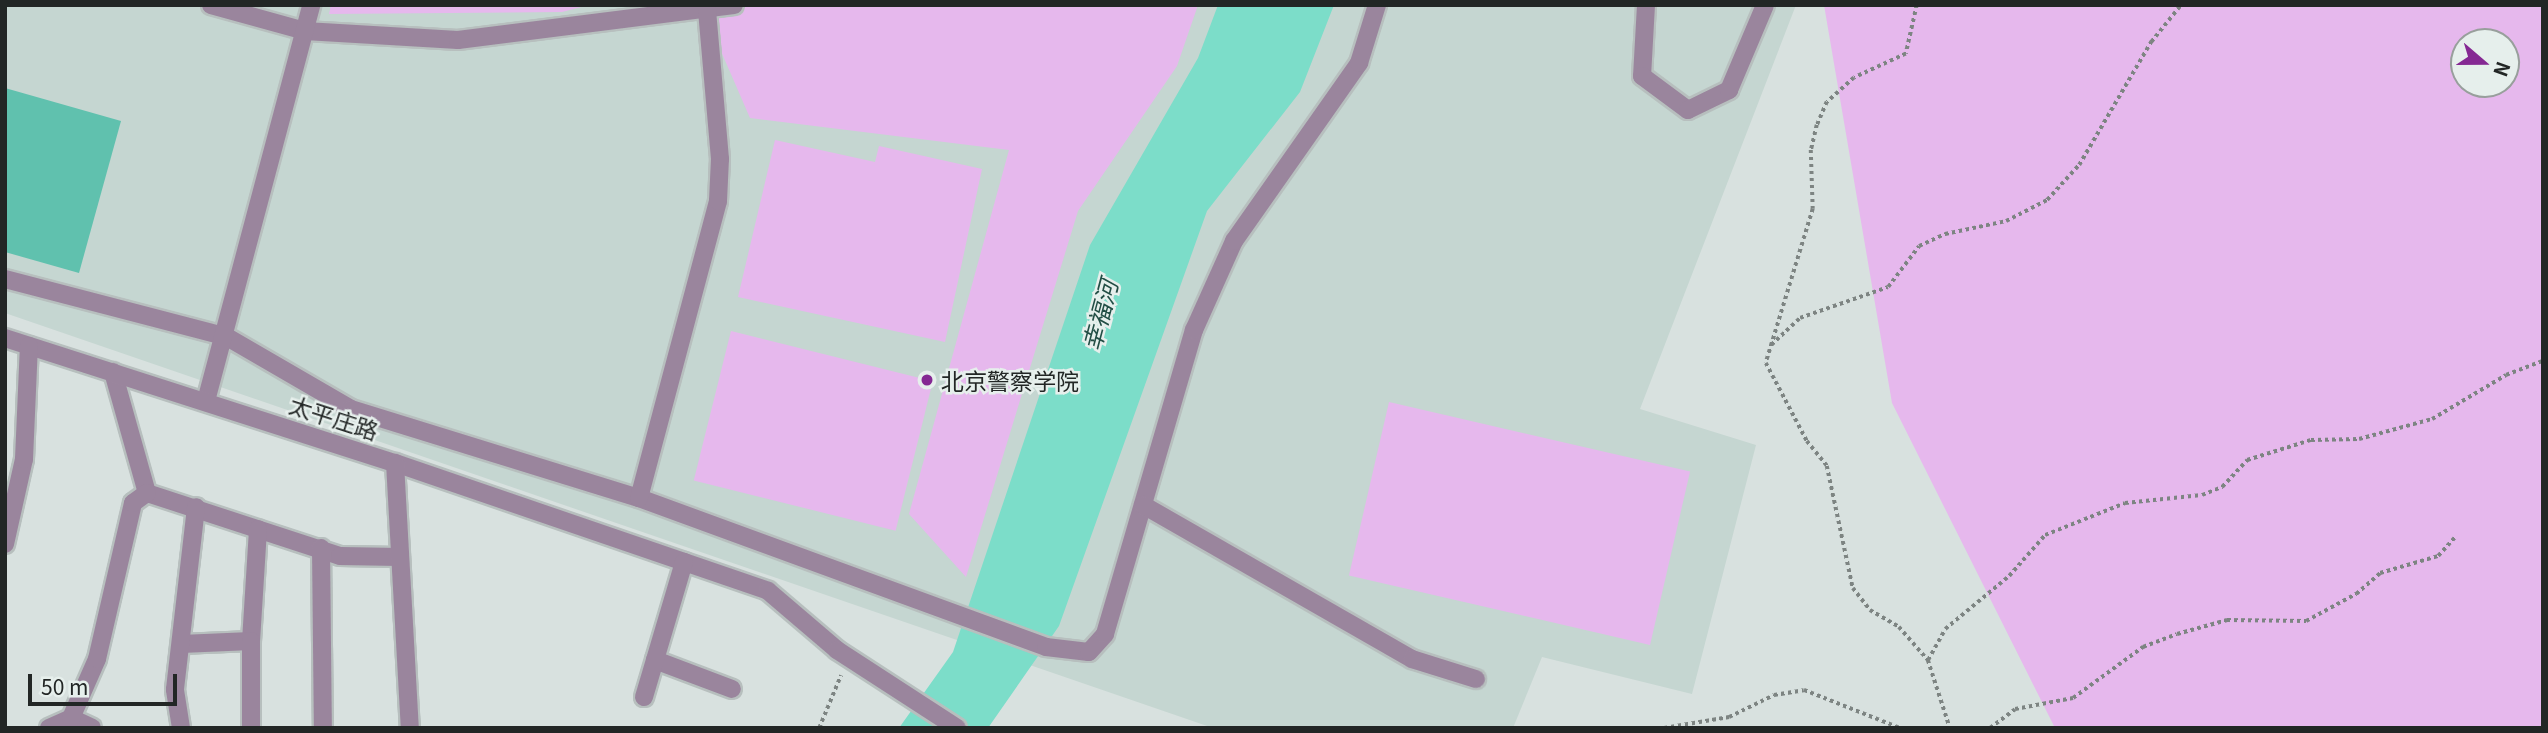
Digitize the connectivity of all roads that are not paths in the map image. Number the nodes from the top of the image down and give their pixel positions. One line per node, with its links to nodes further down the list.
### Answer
1 (211, 5): 8 (street)
2 (311, 5): 8 (street)
3 (734, 5): 7 (street)
4 (1377, 5): 18 (street)
5 (1646, 5): 6 (street)
6 (1765, 5)
7 (707, 11): 8 (street); 17 (street)
8 (305, 31): 10 (street)
9 (5, 279): 10 (street)
10 (227, 337): 14 (street); 17 (street)
11 (5, 338): 12 (street, 太平庄路)
12 (29, 346): 13 (street, 太平庄路); 21 (street)
13 (113, 372): 14 (street, 太平庄路); 16 (street)
14 (206, 401): 15 (street, 太平庄路)
15 (395, 463): 23 (street, 太平庄路); 24 (street)
16 (147, 493): 19 (street); 31 (street)
17 (639, 498): 18 (street)
18 (1143, 505): 28 (street)
19 (196, 507): 20 (street); 26 (street)
20 (258, 529): 22 (street); 25 (street)
21 (5, 544)
22 (321, 548): 23 (street); 36 (street)
23 (400, 557): 37 (street, 太平庄路)
24 (684, 562): 27 (street); 38 (street)
25 (251, 641): 26 (street); 35 (street)
26 (181, 644): 34 (street)
27 (655, 660): 29 (street); 30 (street)
28 (1476, 679)
29 (732, 689)
30 (644, 697)
31 (71, 718): 32 (street); 33 (street)
32 (49, 728)
33 (92, 728)
34 (181, 728)
35 (251, 728)
36 (323, 728)
37 (410, 728)
38 (957, 728)

